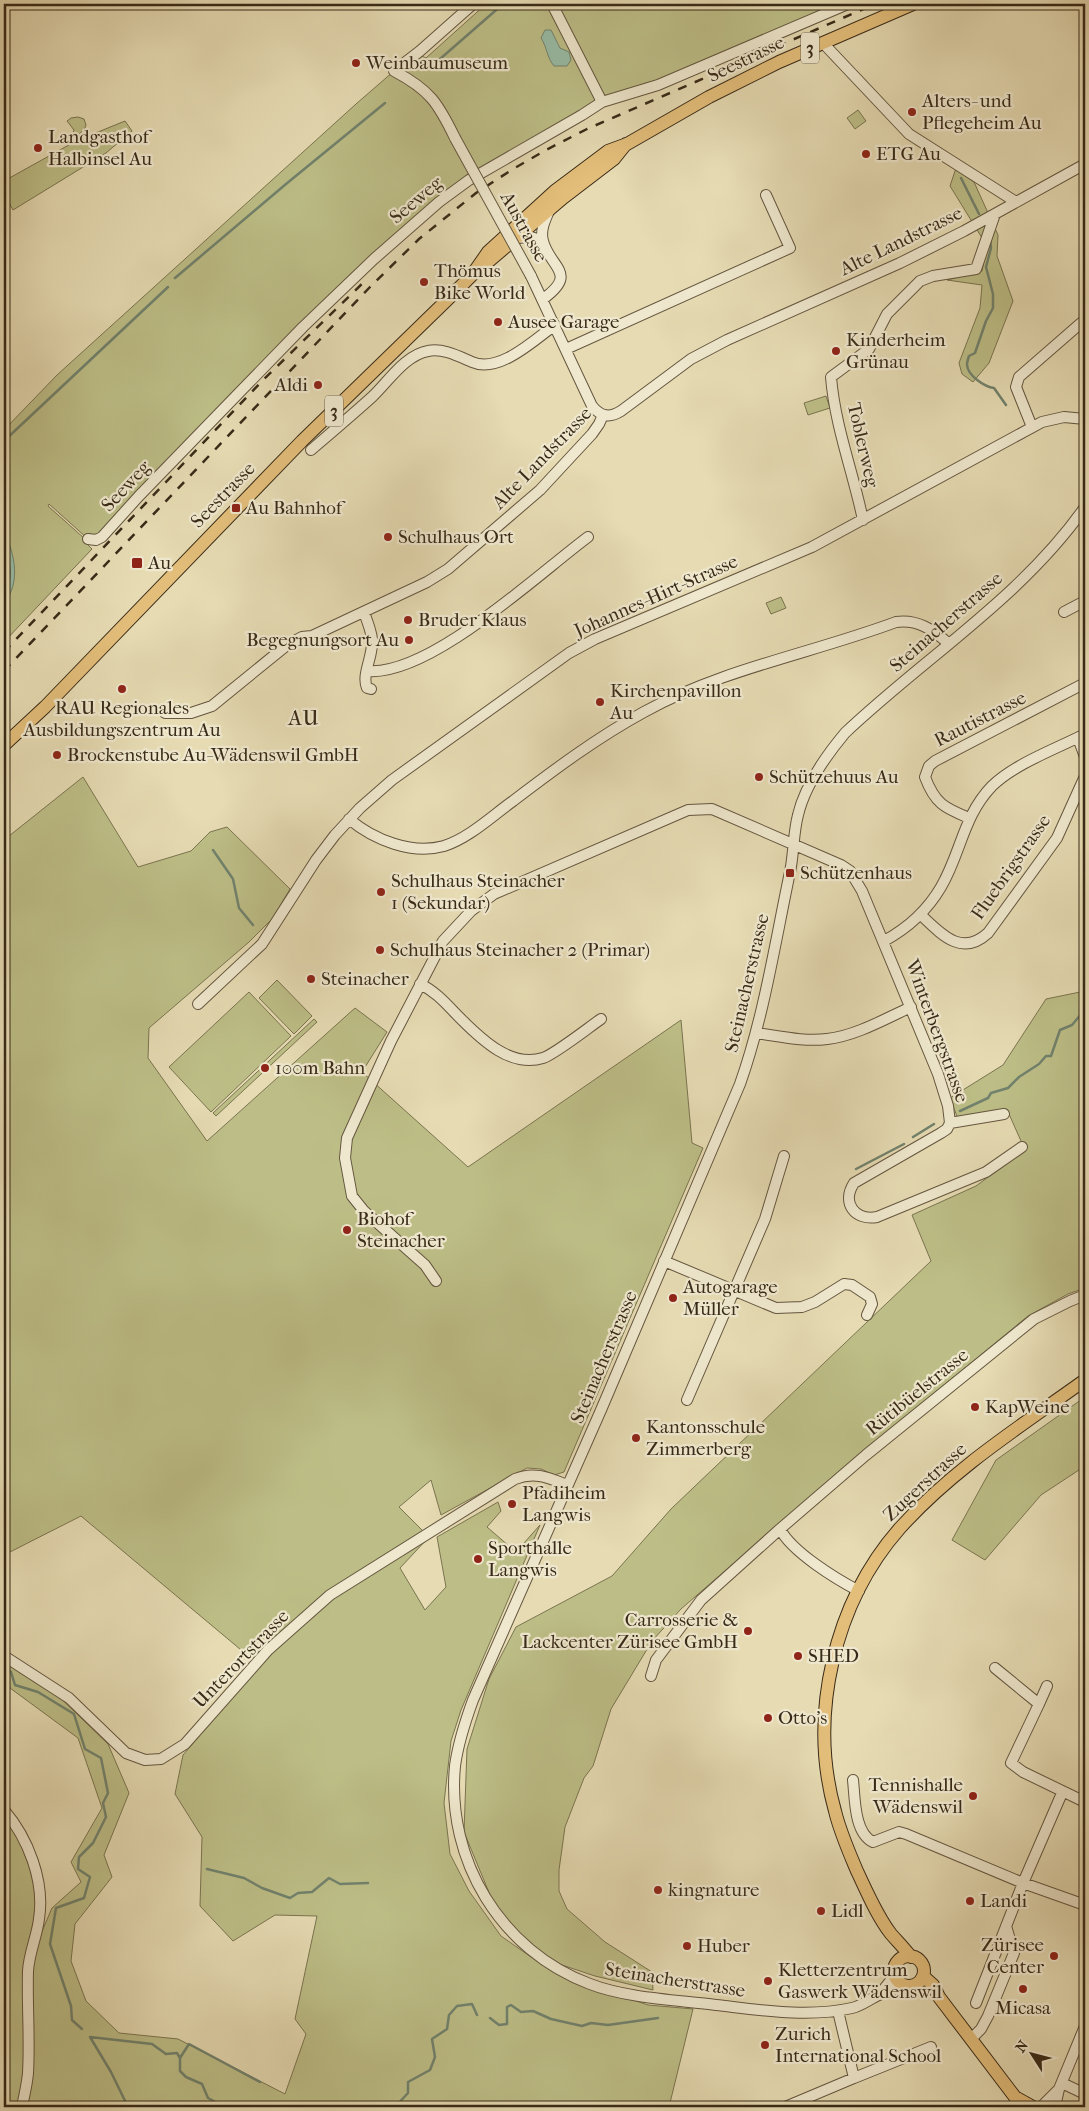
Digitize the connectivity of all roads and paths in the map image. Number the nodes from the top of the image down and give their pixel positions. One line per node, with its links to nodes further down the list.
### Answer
1 (473, 4): 16 (street, Austrasse, bridge)
2 (552, 4): 6 (street)
3 (848, 4): 6 (street, Seeweg)
4 (913, 4): 5 (main road, Seestrasse / 3)
5 (823, 43): 7 (main road, Seestrasse / 3); 10 (street)
6 (602, 102): 27 (street, Seeweg)
7 (627, 144): 11 (main road, Seestrasse / 3); 15 (main road, Seestrasse / 3)
8 (1085, 164): 10 (street, Alte Landstrasse)
9 (766, 195): 19 (street)
10 (1016, 202): 12 (street, Alte Landstrasse)
11 (549, 210): 13 (main road, Seestrasse / 3); 14 (street)
12 (994, 214): 20 (street, Alte Landstrasse); 25 (street, Toblerweg)
13 (516, 238): 14 (street); 15 (main road, Seestrasse / 3)
14 (543, 241): 16 (street)
15 (472, 275): 37 (main road, Seestrasse / 3)
16 (543, 299): 18 (street, Austrasse)
17 (1081, 323): 22 (street)
18 (555, 325): 19 (street, Austrasse); 23 (street)
19 (566, 348): 20 (street, Austrasse)
20 (603, 415): 29 (street, Alte Landstrasse)
21 (1085, 419): 22 (street, Johannes-Hirt-Strasse)
22 (1032, 427): 25 (street, Johannes-Hirt-Strasse)
23 (311, 450)
24 (1085, 508): 31 (street, Steinacherstrasse)
25 (863, 520): 41 (street, Johannes-Hirt-Strasse)
26 (588, 537): 32 (street)
27 (88, 539)
28 (1085, 601): 30 (street)
29 (364, 612): 32 (street); 35 (street, Alte Landstrasse)
30 (1064, 612)
31 (948, 643): 41 (street); 42 (street, Steinacherstrasse)
32 (368, 671): 34 (street)
33 (1085, 683): 40 (street, Rautistrasse)
34 (371, 689)
35 (165, 713)
36 (1082, 736): 38 (street); 40 (street)
37 (4, 745)
38 (1085, 757)
39 (1085, 776): 43 (street, Fluebrigstrasse)
40 (970, 818): 43 (street)
41 (350, 819): 46 (street, Johannes-Hirt-Strasse)
42 (794, 845): 44 (street, Winterbergstrasse); 45 (street, Winterbergstrasse); 49 (street, Steinacherstrasse)
43 (921, 915): 44 (street)
44 (884, 941): 47 (street, Winterbergstrasse)
45 (420, 984): 48 (street); 55 (street, Winterbergstrasse)
46 (198, 1004)
47 (911, 1007): 49 (street); 51 (street, Winterbergstrasse)
48 (601, 1019)
49 (756, 1033): 54 (street, Steinacherstrasse)
50 (1004, 1114): 51 (street)
51 (950, 1123): 52 (street, Winterbergstrasse)
52 (1022, 1147)
53 (784, 1156): 56 (street)
54 (664, 1261): 56 (street); 61 (street, Steinacherstrasse)
55 (436, 1281)
56 (734, 1291): 58 (street); 60 (street)
57 (1085, 1296): 62 (street, Rütibüelstrasse)
58 (867, 1315)
59 (1085, 1380): 63 (main road, Zugerstrasse)
60 (687, 1400)
61 (567, 1485): 64 (street, Unterortstrasse); 80 (street, Steinacherstrasse)
62 (780, 1529): 63 (street); 66 (street, Rütibüelstrasse)
63 (859, 1591): 76 (main road, Zugerstrasse)
64 (4, 1656)
65 (996, 1668): 68 (street)
66 (651, 1676)
67 (1048, 1686): 68 (street)
68 (1039, 1704): 70 (street)
69 (853, 1780): 73 (street)
70 (1062, 1793): 71 (street); 73 (street)
71 (1085, 1802)
72 (4, 1810): 88 (street)
73 (1023, 1883): 74 (street); 75 (street)
74 (1085, 1906)
75 (1006, 1926): 79 (street); 82 (street)
76 (906, 1958): 77 (main road); 78 (main road)
77 (899, 1980): 78 (main road); 80 (street, Steinacherstrasse)
78 (920, 1980): 82 (main road)
79 (976, 2003)
80 (838, 2011): 84 (street)
81 (1085, 2026): 85 (street)
82 (971, 2039): 87 (main road)
83 (931, 2047): 84 (street)
84 (854, 2078): 89 (street)
85 (1060, 2086): 86 (street); 90 (street)
86 (1085, 2094)
87 (1018, 2102): 90 (main road)
88 (22, 2107)
89 (786, 2107)
90 (1042, 2107)

